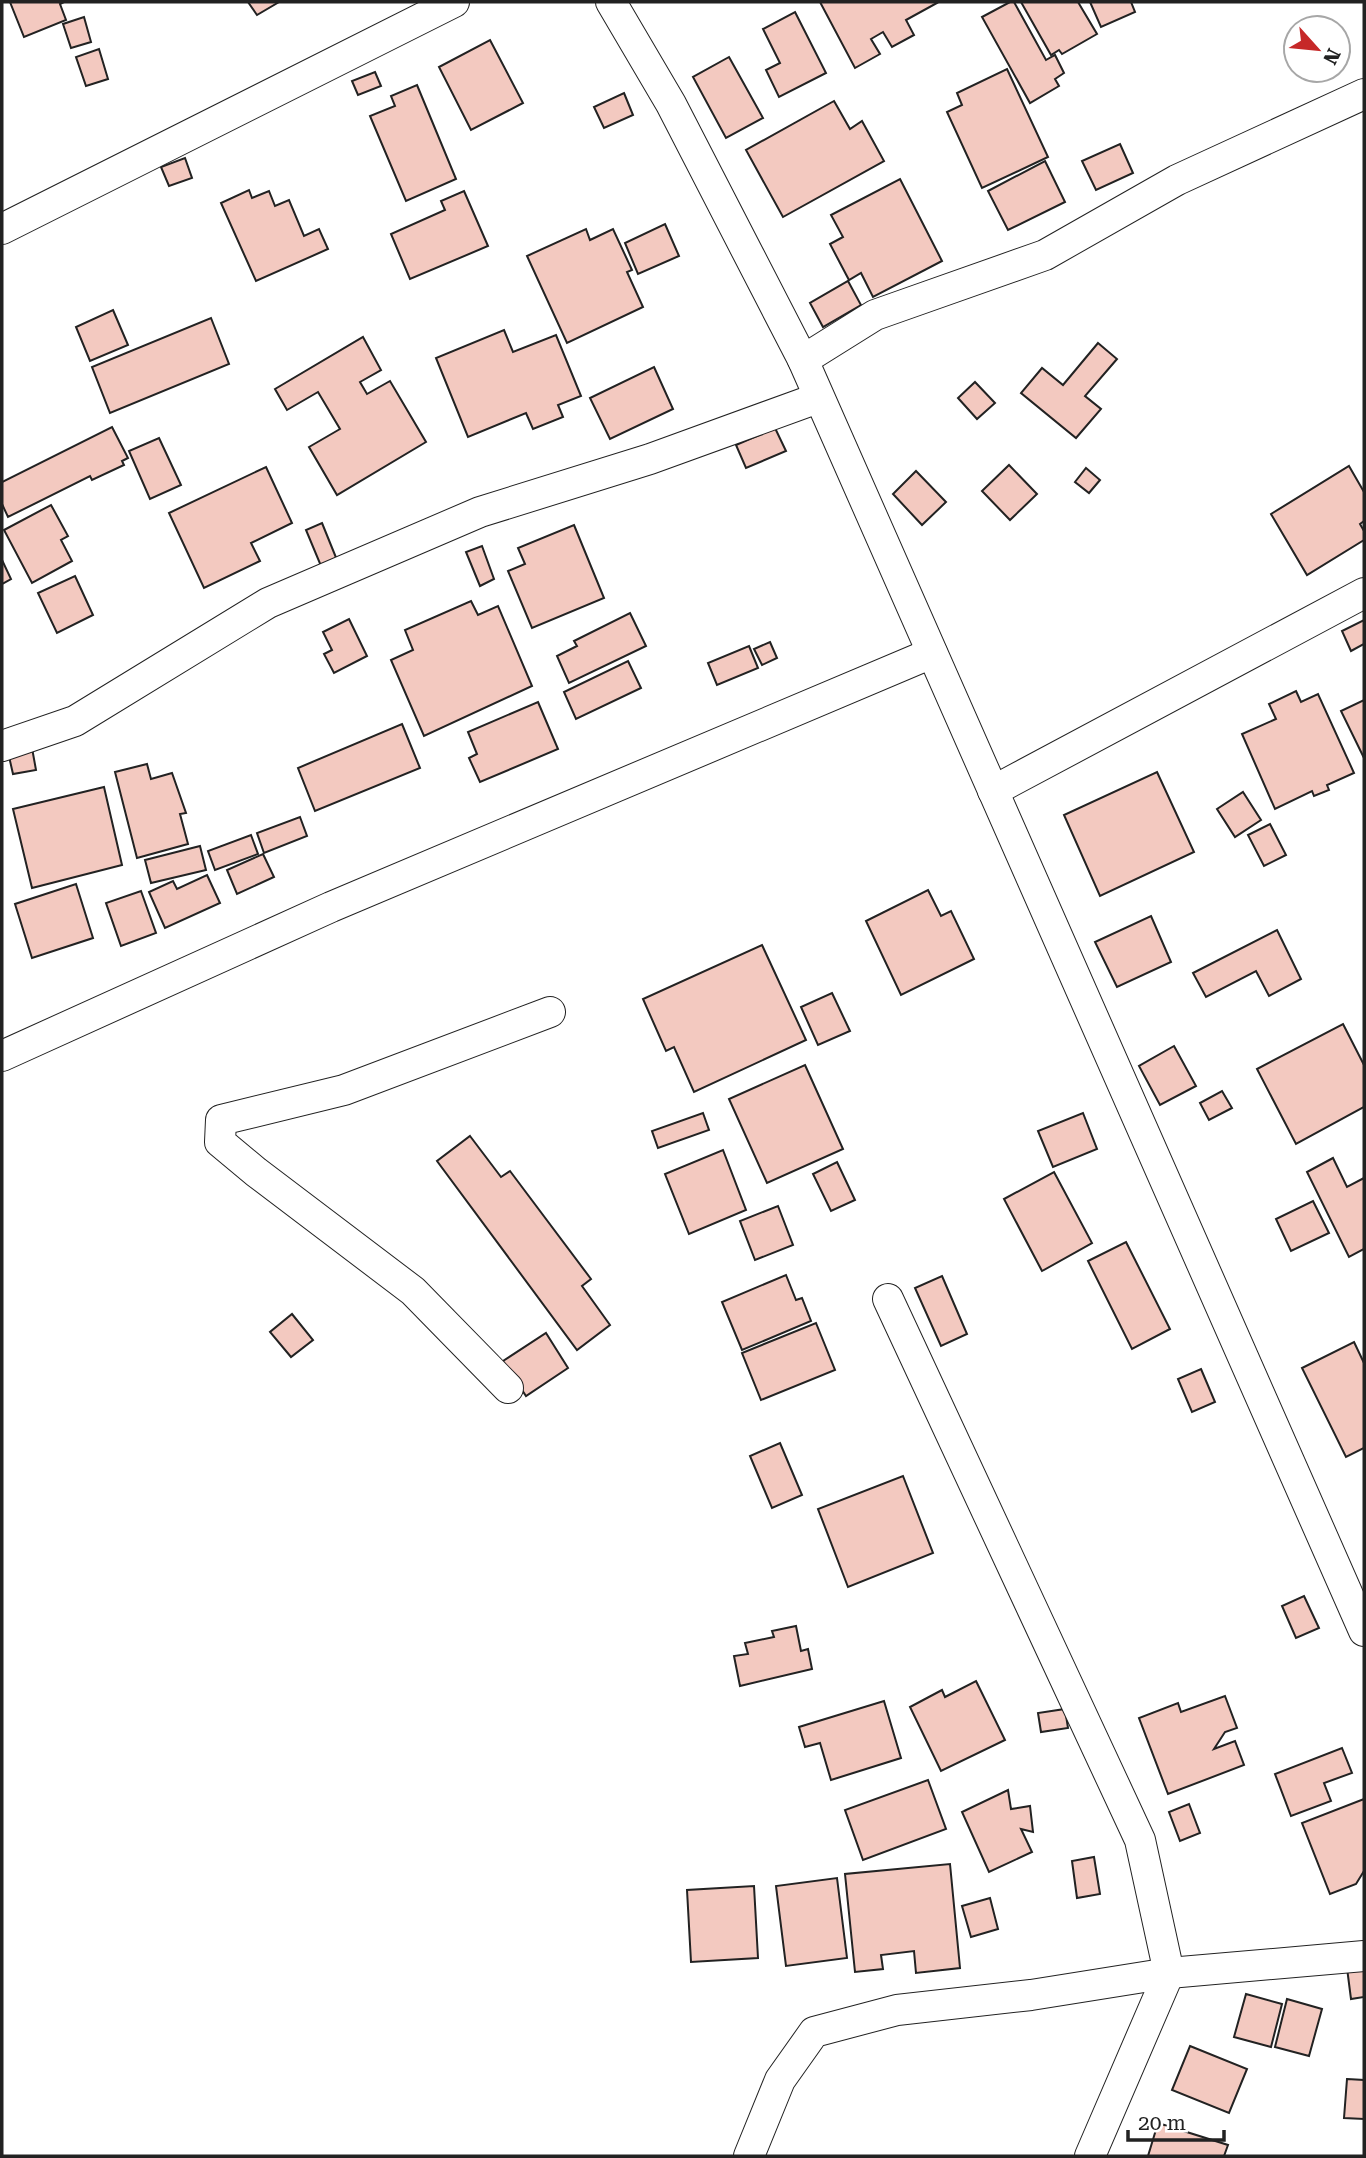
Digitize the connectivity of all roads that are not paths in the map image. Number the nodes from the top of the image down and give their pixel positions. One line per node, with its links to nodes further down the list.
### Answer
1 (454, 2): 4 (street)
2 (611, 2): 5 (street)
3 (1364, 94): 5 (street)
4 (2, 229)
5 (803, 360): 6 (street)
6 (818, 398): 8 (street); 9 (street)
7 (1364, 593): 10 (street)
8 (932, 653): 10 (street); 12 (street)
9 (2, 746)
10 (993, 791): 15 (street)
11 (550, 1012): 14 (street)
12 (2, 1056)
13 (888, 1299): 17 (street)
14 (508, 1388)
15 (1364, 1630)
16 (1364, 1956): 17 (street)
17 (1169, 1973): 18 (street); 19 (street)
18 (749, 2156)
19 (1090, 2156)

